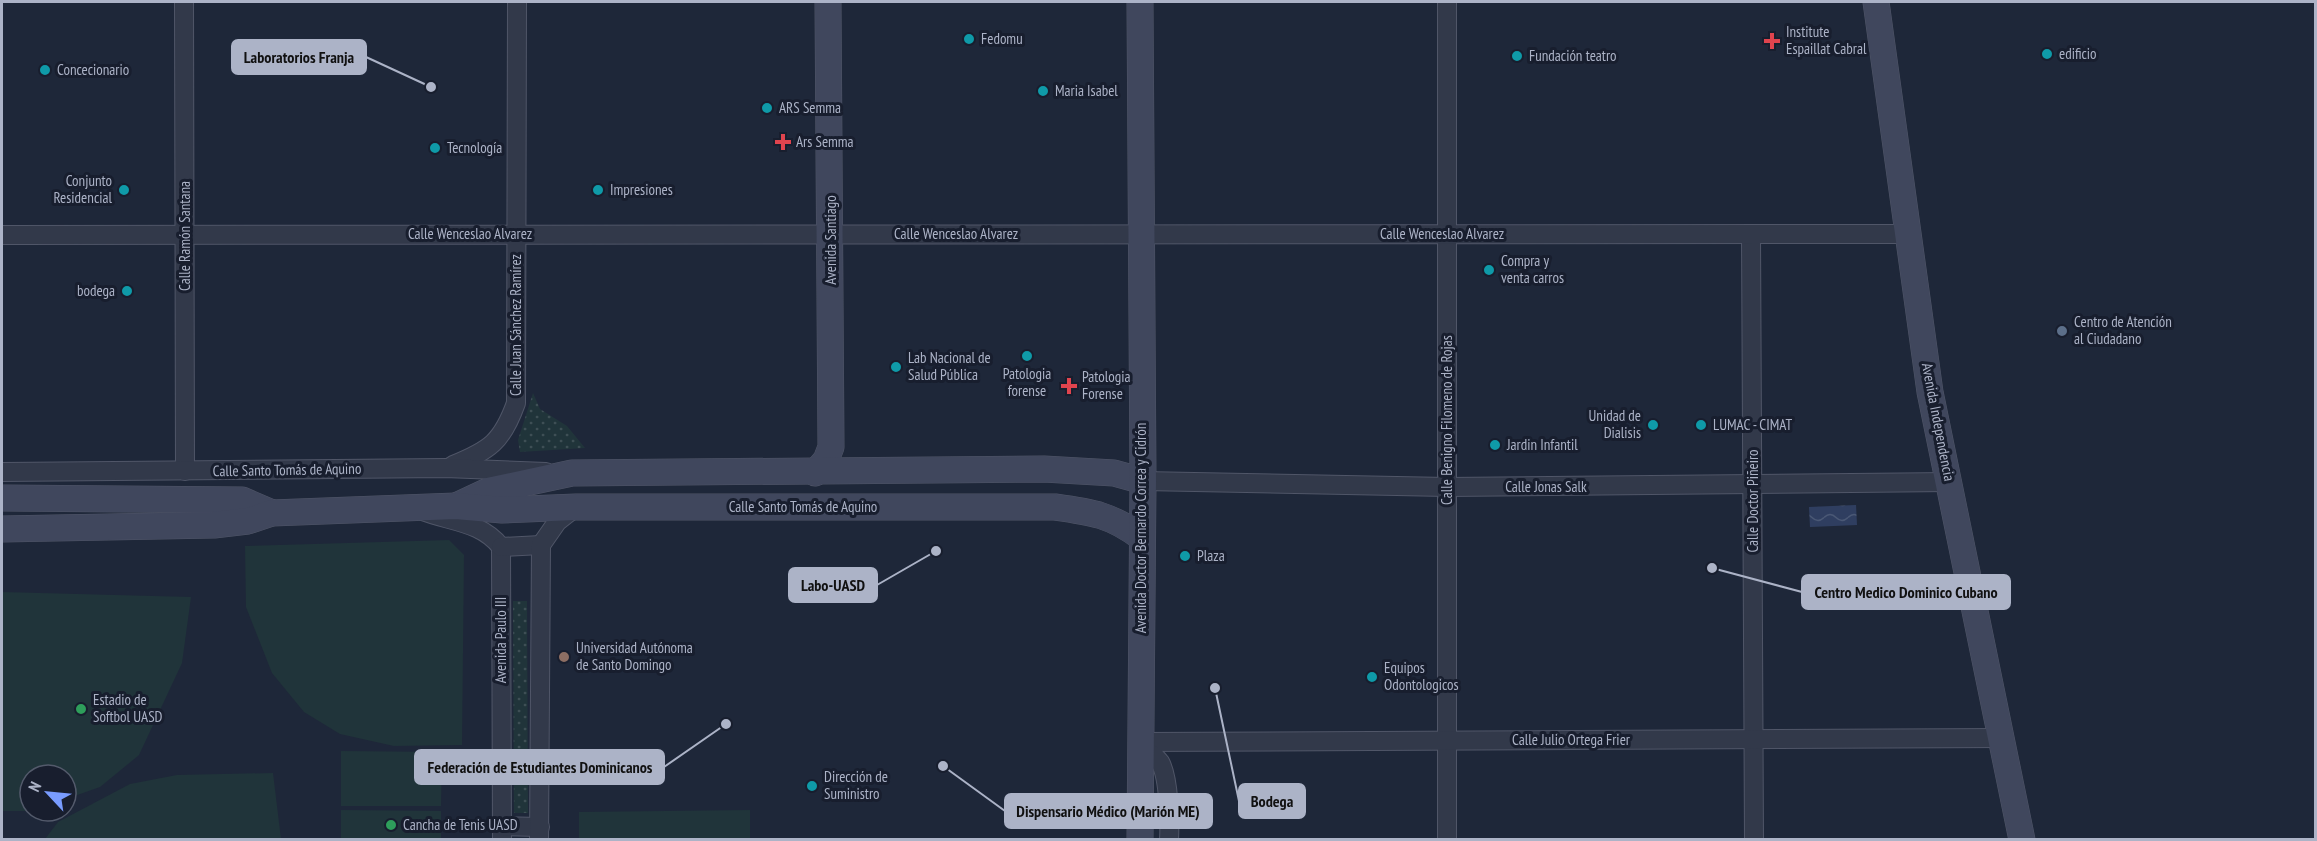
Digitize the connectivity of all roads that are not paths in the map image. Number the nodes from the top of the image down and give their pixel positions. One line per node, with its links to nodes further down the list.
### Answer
1 (184, 2): 14 (street, Calle Ramón Santana)
2 (517, 2): 7 (street, Calle Juan Sánchez Ramírez)
3 (828, 2): 8 (street, Avenida Santiago)
4 (1140, 2): 9 (street, Avenida Doctor Bernardo Correa y Cidrón)
5 (1447, 2): 10 (street, Calle Benigno Filomeno de Rojas)
6 (1876, 2): 12 (street, Avenida Independencia)
7 (516, 234): 8 (street, Calle Wenceslao Alvarez); 14 (street, Calle Wenceslao Alvarez); 15 (street, Calle Juan Sánchez Ramírez)
8 (831, 234): 9 (street, Calle Wenceslao Alvarez); 19 (street, Avenida Santiago)
9 (1141, 234): 10 (street, Calle Wenceslao Alvarez); 20 (street, Avenida Doctor Bernardo Correa y Cidrón)
10 (1447, 234): 11 (street, Calle Wenceslao Alvarez); 23 (street, Calle Benigno Filomeno de Rojas)
11 (1751, 234): 12 (street, Calle Wenceslao Alvarez); 22 (street, Calle Doctor Piñeiro)
12 (1910, 234): 21 (street, Avenida Independencia)
13 (2, 235): 14 (street, Calle Wenceslao Alvarez)
14 (185, 235): 16 (street, Calle Ramón Santana)
15 (445, 468): 16 (street, Calle Santo Tomás de Aquino); 18 (street, Calle Santo Tomás de Aquino)
16 (185, 471): 17 (street, Calle Santo Tomás de Aquino)
17 (2, 472)
18 (572, 473): 19 (street, Calle Santo Tomás de Aquino); 25 (street, Calle Santo Tomás de Aquino)
19 (815, 473): 20 (street, Calle Santo Tomás de Aquino)
20 (1143, 481): 23 (street, Calle Jonas Salk); 30 (street, Avenida Doctor Bernardo Correa y Cidrón)
21 (1950, 482): 22 (street, Calle Jonas Salk); 33 (street, Avenida Independencia)
22 (1753, 486): 23 (street, Calle Jonas Salk); 34 (street, Calle Doctor Piñeiro)
23 (1447, 488): 35 (street, Calle Benigno Filomeno de Rojas)
24 (2, 498): 28 (street)
25 (456, 506): 26 (street, Calle Santo Tomás de Aquino); 27 (street, Calle Santo Tomás de Aquino)
26 (576, 507): 30 (street, Calle Santo Tomás de Aquino); 31 (street)
27 (418, 509): 28 (street, Calle Santo Tomás de Aquino); 32 (street)
28 (272, 513): 29 (street, Calle Santo Tomás de Aquino)
29 (2, 529)
30 (1142, 538): 36 (street, Avenida Doctor Bernardo Correa y Cidrón)
31 (541, 545): 32 (street); 38 (street, Avenida Paulo III)
32 (501, 547): 37 (street, Avenida Paulo III)
33 (2002, 738): 34 (street, Calle Julio Ortega Frier); 43 (street, Avenida Independencia)
34 (1754, 739): 35 (street, Calle Julio Ortega Frier); 42 (street, Calle Doctor Piñeiro)
35 (1447, 741): 36 (street, Calle Julio Ortega Frier); 41 (street, Calle Benigno Filomeno de Rojas)
36 (1140, 745): 39 (street, Avenida Doctor Bernardo Correa y Cidrón); 40 (street)
37 (502, 833): 38 (street, Avenida Paulo III)
38 (539, 833)
39 (1140, 840)
40 (1169, 840)
41 (1447, 840)
42 (1754, 840)
43 (2022, 840)

